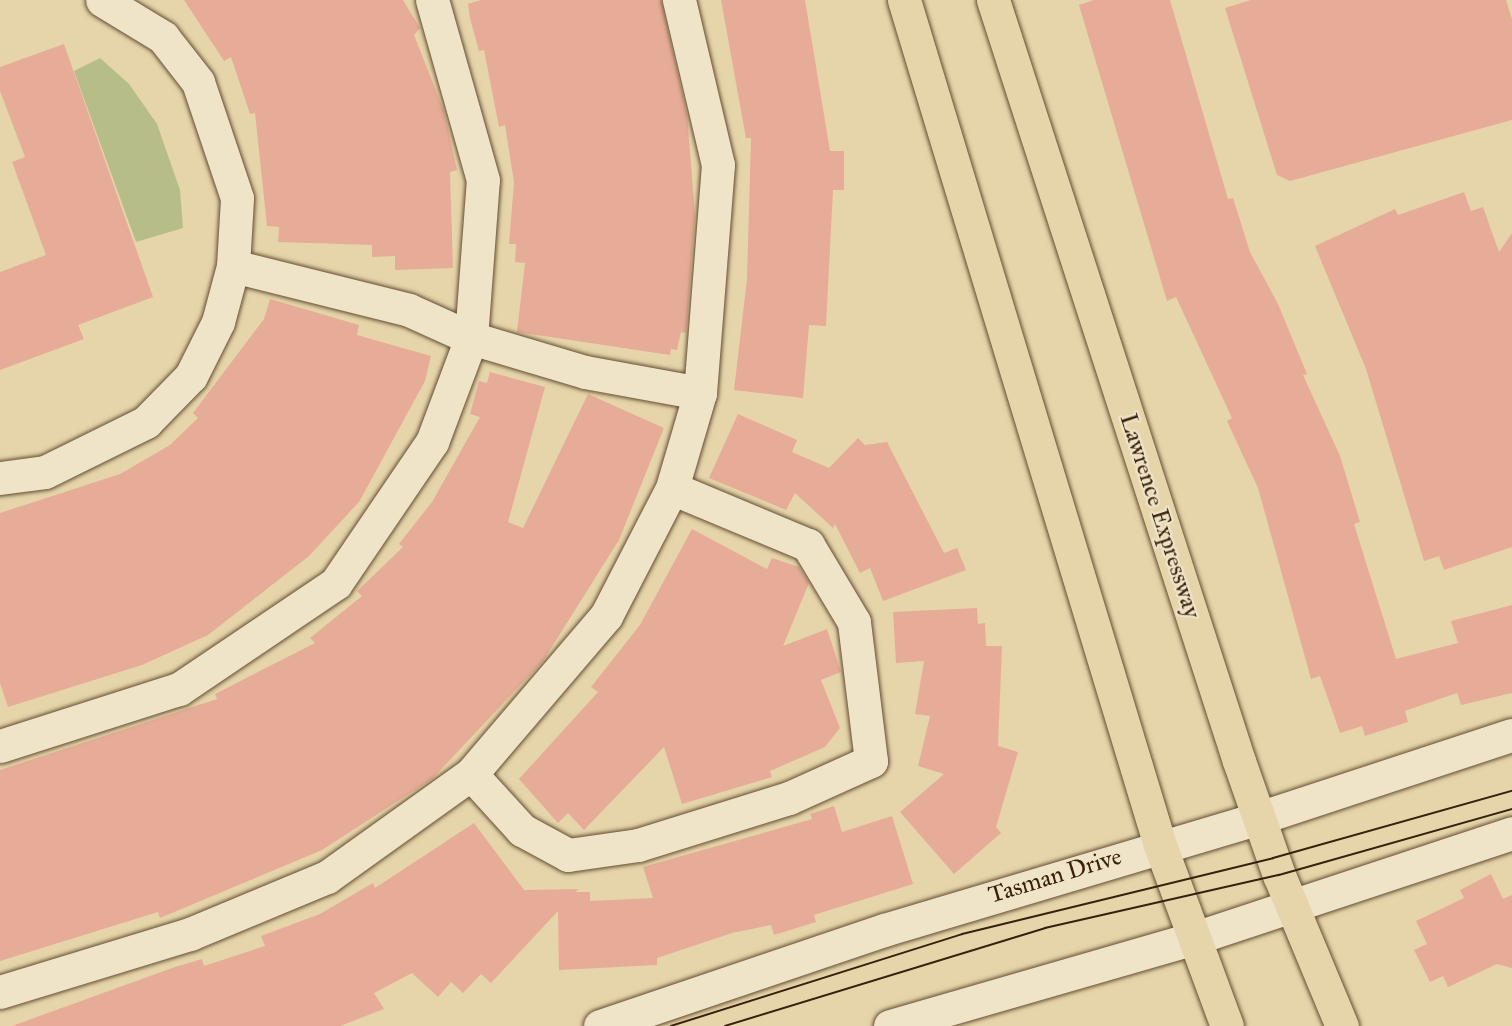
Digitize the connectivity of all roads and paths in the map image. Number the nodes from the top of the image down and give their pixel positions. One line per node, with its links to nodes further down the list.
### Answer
1 (102, 0): 6 (street)
2 (432, 0): 7 (street)
3 (679, 0): 8 (street)
4 (904, 0): 16 (highway)
5 (993, 0): 14 (highway, Lawrence Expressway)
6 (233, 266): 7 (street); 9 (street)
7 (471, 338): 8 (street); 12 (street)
8 (700, 393): 10 (street)
9 (0, 478)
10 (672, 488): 13 (street); 13 (street)
11 (1512, 735): 14 (street, Tasman Drive)
12 (0, 746)
13 (471, 774): 19 (street)
14 (1259, 818): 16 (street, Tasman Drive); 17 (highway, Lawrence Expressway)
15 (1512, 833): 17 (street)
16 (1160, 845): 18 (highway); 20 (street, Tasman Drive)
17 (1292, 906): 18 (street); 23 (highway, Lawrence Expressway)
18 (1192, 939): 21 (street); 22 (highway)
19 (0, 992)
20 (600, 1026)
21 (890, 1026)
22 (1227, 1026)
23 (1342, 1026)

